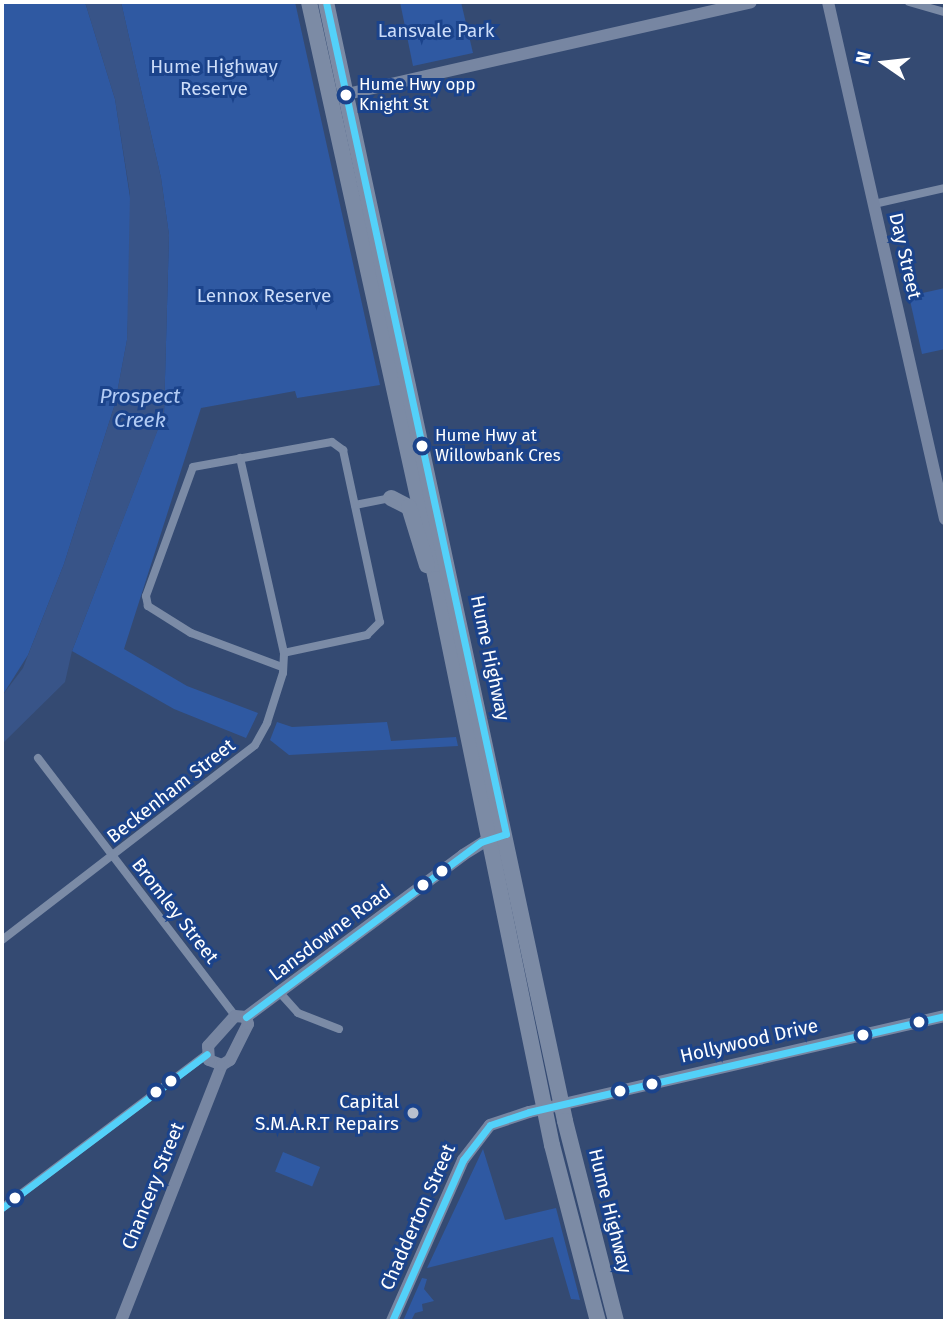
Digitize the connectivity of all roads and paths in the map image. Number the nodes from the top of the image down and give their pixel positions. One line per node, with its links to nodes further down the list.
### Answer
1 (309, 2): 11 (highway, Hume Highway)
2 (326, 2): 7 (highway, Hume Highway)
3 (751, 2): 7 (street)
4 (828, 2): 9 (street, Day Street)
5 (909, 2): 6 (street)
6 (945, 12)
7 (346, 94): 19 (highway, Hume Highway)
8 (945, 188): 9 (street)
9 (874, 204): 14 (street, Day Street)
10 (240, 457): 13 (street); 16 (street, Beckenham Street); 17 (street)
11 (414, 473): 12 (highway); 15 (highway, Hume Highway)
12 (391, 498): 13 (street); 15 (highway)
13 (355, 505): 16 (street)
14 (945, 519)
15 (436, 579): 20 (highway, Hume Highway)
16 (284, 653): 17 (street, Beckenham Street)
17 (282, 667): 21 (street, Beckenham Street)
18 (38, 758): 21 (street, Bromley Street)
19 (506, 834): 20 (street, Lansdowne Road); 29 (highway, Hume Highway)
20 (489, 837): 23 (street, Lansdowne Road); 30 (highway, Hume Highway)
21 (112, 857): 22 (street, Beckenham Street); 24 (street, Bromley Street)
22 (2, 940)
23 (281, 994): 24 (street, Lansdowne Road); 26 (street)
24 (241, 1016): 27 (street, Lansdowne Road); 28 (street, Chancery Street)
25 (945, 1016): 29 (street, Hollywood Drive)
26 (339, 1029)
27 (207, 1054): 28 (street); 31 (street)
28 (222, 1065): 32 (street, Chancery Street)
29 (562, 1104): 30 (street, Chadderton Street); 35 (highway, Hume Highway)
30 (545, 1108): 33 (street, Chadderton Street); 34 (highway, Hume Highway)
31 (2, 1208)
32 (121, 1321)
33 (392, 1321)
34 (598, 1321)
35 (616, 1321)

